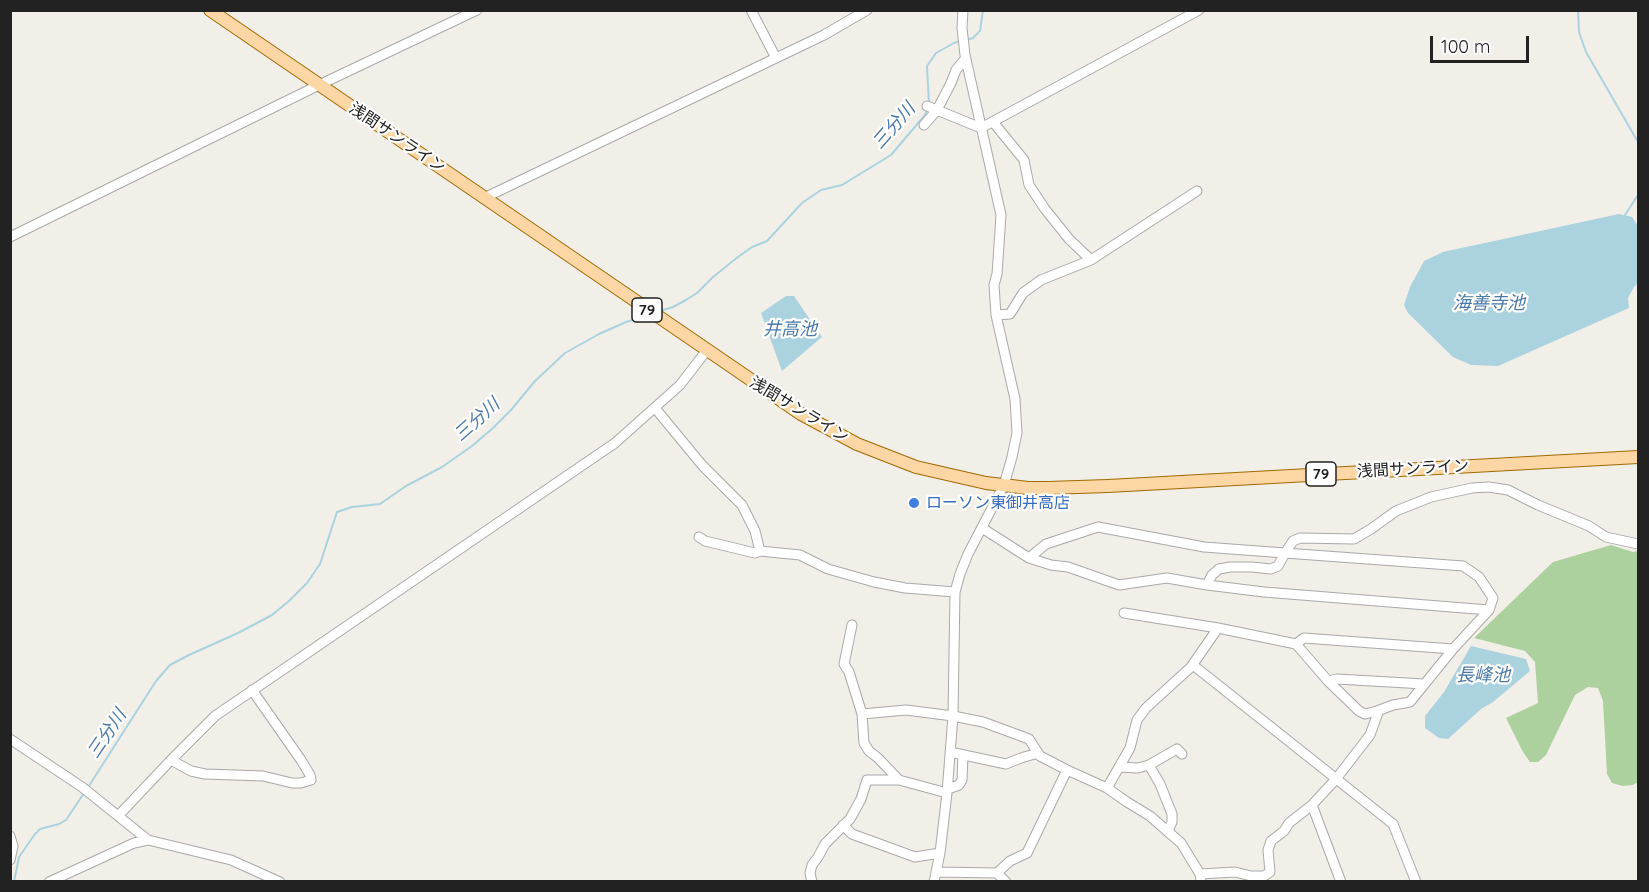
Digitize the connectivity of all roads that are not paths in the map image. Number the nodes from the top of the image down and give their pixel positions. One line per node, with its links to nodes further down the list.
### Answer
1 (210, 10): 9 (main road, 浅間サンライン / 79)
2 (477, 10): 9 (street)
3 (751, 10): 7 (street)
4 (867, 10): 7 (street)
5 (963, 10): 8 (street)
6 (1199, 10): 12 (street)
7 (776, 58): 16 (street)
8 (966, 58): 11 (street); 14 (street)
9 (319, 85): 16 (main road, 浅間サンライン / 79); 17 (street)
10 (927, 106): 11 (street)
11 (937, 110): 13 (street); 14 (street)
12 (993, 122): 14 (street); 18 (street)
13 (924, 125)
14 (981, 128): 19 (street)
15 (1197, 191): 18 (street)
16 (484, 198): 20 (main road, 浅間サンライン / 79)
17 (10, 237)
18 (1091, 260): 19 (street)
19 (996, 315): 23 (street)
20 (707, 350): 21 (street); 23 (main road, 浅間サンライン / 79)
21 (655, 408): 27 (street); 41 (street)
22 (1638, 457): 23 (main road, 浅間サンライン / 79)
23 (1004, 485): 24 (street)
24 (982, 528): 29 (street); 31 (street)
25 (699, 537): 27 (street)
26 (1638, 544): 28 (street)
27 (760, 551): 31 (street)
28 (1285, 553): 29 (street); 30 (street); 32 (street)
29 (1029, 558): 30 (street)
30 (1207, 585): 32 (street)
31 (955, 592): 44 (street)
32 (1489, 610): 37 (street)
33 (1124, 613): 35 (street)
34 (852, 625): 43 (street)
35 (1218, 628): 36 (street); 38 (street)
36 (1296, 644): 37 (street); 39 (street)
37 (1453, 649): 40 (street)
38 (1193, 665): 52 (street); 54 (street)
39 (1328, 681): 40 (street); 42 (street)
40 (1424, 684): 42 (street)
41 (252, 690): 50 (street); 50 (street)
42 (1380, 710): 54 (street)
43 (862, 714): 44 (street); 55 (street)
44 (953, 716): 46 (street); 47 (street)
45 (10, 739): 59 (street)
46 (950, 752): 49 (street); 57 (street)
47 (1038, 753): 49 (street); 53 (street)
48 (1182, 754): 51 (street)
49 (963, 755): 57 (street)
50 (171, 760): 59 (street)
51 (1149, 765): 52 (street); 61 (street)
52 (1119, 767): 56 (street)
53 (1067, 770): 56 (street); 66 (street)
54 (1336, 779): 58 (street); 75 (street)
55 (899, 780): 57 (street); 60 (street)
56 (1107, 788): 61 (street)
57 (948, 791): 64 (street)
58 (1312, 805): 69 (street); 74 (street)
59 (118, 816): 63 (street)
60 (843, 825): 64 (street); 72 (street)
61 (1168, 831): 68 (street)
62 (10, 836): 65 (street)
63 (148, 840): 70 (street); 71 (street)
64 (940, 853): 67 (street)
65 (10, 860)
66 (997, 873): 67 (street); 73 (street)
67 (935, 877)
68 (1200, 878): 69 (street)
69 (1252, 879)
70 (49, 882)
71 (280, 882)
72 (812, 882)
73 (1006, 882)
74 (1341, 882)
75 (1416, 882)

